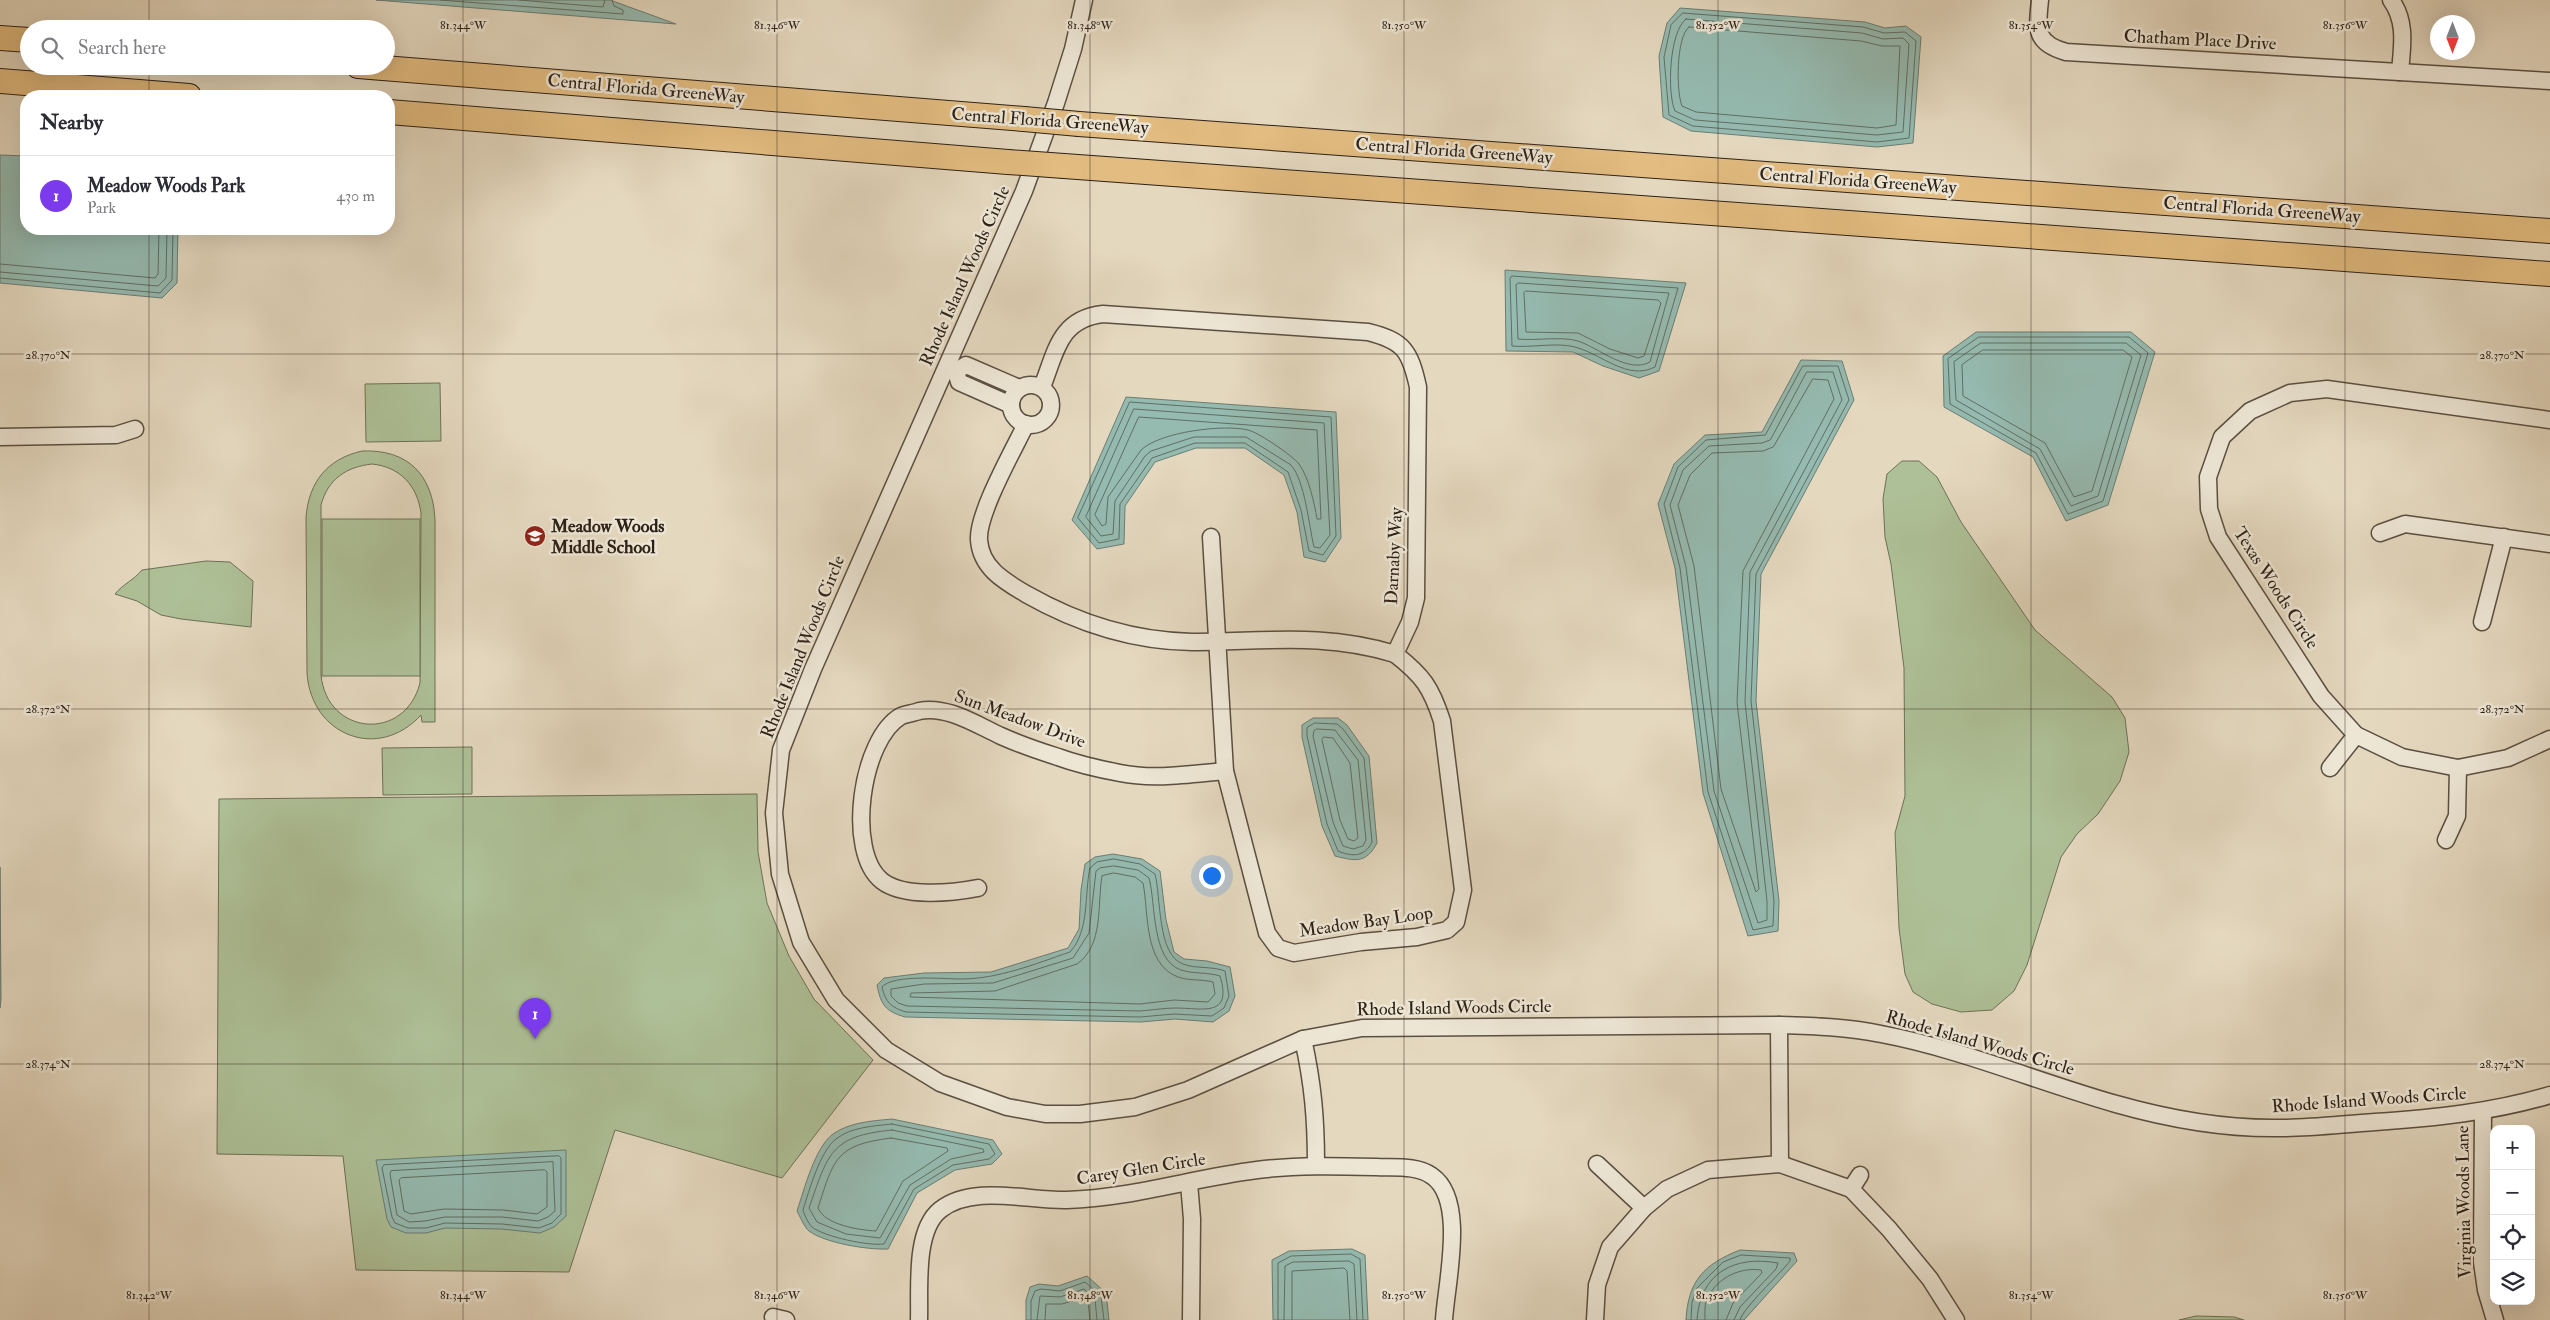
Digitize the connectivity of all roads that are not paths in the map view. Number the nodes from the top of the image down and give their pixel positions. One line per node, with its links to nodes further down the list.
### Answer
1 (1084, 0): 14 (street, Rhode Island Woods Circle)
2 (2040, 0): 7 (street, Chatham Place Drive)
3 (2391, 0): 7 (street)
4 (0, 38): 5 (highway)
5 (20, 39)
6 (395, 69): 12 (highway, Central Florida GreeneWay, bridge)
7 (2400, 72): 9 (street, Chatham Place Drive)
8 (0, 81): 10 (highway)
9 (2550, 82)
10 (113, 90)
11 (395, 112): 13 (highway, bridge)
12 (2550, 231)
13 (2550, 274)
14 (952, 370): 16 (street); 17 (street); 37 (street, Rhode Island Woods Circle)
15 (1042, 387): 16 (street); 19 (street); 28 (street, Darnaby Way)
16 (1019, 388): 17 (street)
17 (1011, 405): 19 (street)
18 (2550, 420): 29 (street, Texas Woods Circle)
19 (1026, 424): 27 (street)
20 (135, 429): 21 (street)
21 (0, 437)
22 (2380, 533): 24 (street)
23 (1211, 537): 27 (street, Meadow Bay Loop)
24 (2504, 537): 25 (street); 26 (street)
25 (2550, 544)
26 (2482, 622)
27 (1216, 640): 28 (street); 33 (street, Meadow Bay Loop)
28 (1395, 654): 33 (street, Meadow Bay Loop)
29 (2356, 735): 31 (street); 32 (street, Texas Woods Circle)
30 (2550, 739): 32 (street, Texas Woods Circle)
31 (2330, 768)
32 (2458, 768): 34 (street)
33 (1225, 771): 35 (street, Sun Meadow Drive)
34 (2446, 840)
35 (978, 888)
36 (1779, 1025): 37 (street, Rhode Island Woods Circle); 39 (street, Rhode Island Woods Circle); 41 (street)
37 (1303, 1039): 42 (street)
38 (2550, 1095): 39 (street, Rhode Island Woods Circle)
39 (2484, 1111): 52 (street, Virginia Woods Lane)
40 (1597, 1164): 46 (street)
41 (1780, 1164): 45 (street); 46 (street)
42 (1316, 1165): 44 (street, Carey Glen Circle); 49 (street, Carey Glen Circle)
43 (1860, 1175): 45 (street)
44 (1189, 1183): 47 (street, Carey Glen Circle); 48 (street)
45 (1851, 1189): 51 (street)
46 (1644, 1208): 50 (street)
47 (919, 1320)
48 (1191, 1320)
49 (1444, 1320)
50 (1595, 1320)
51 (1956, 1320)
52 (2495, 1320)

